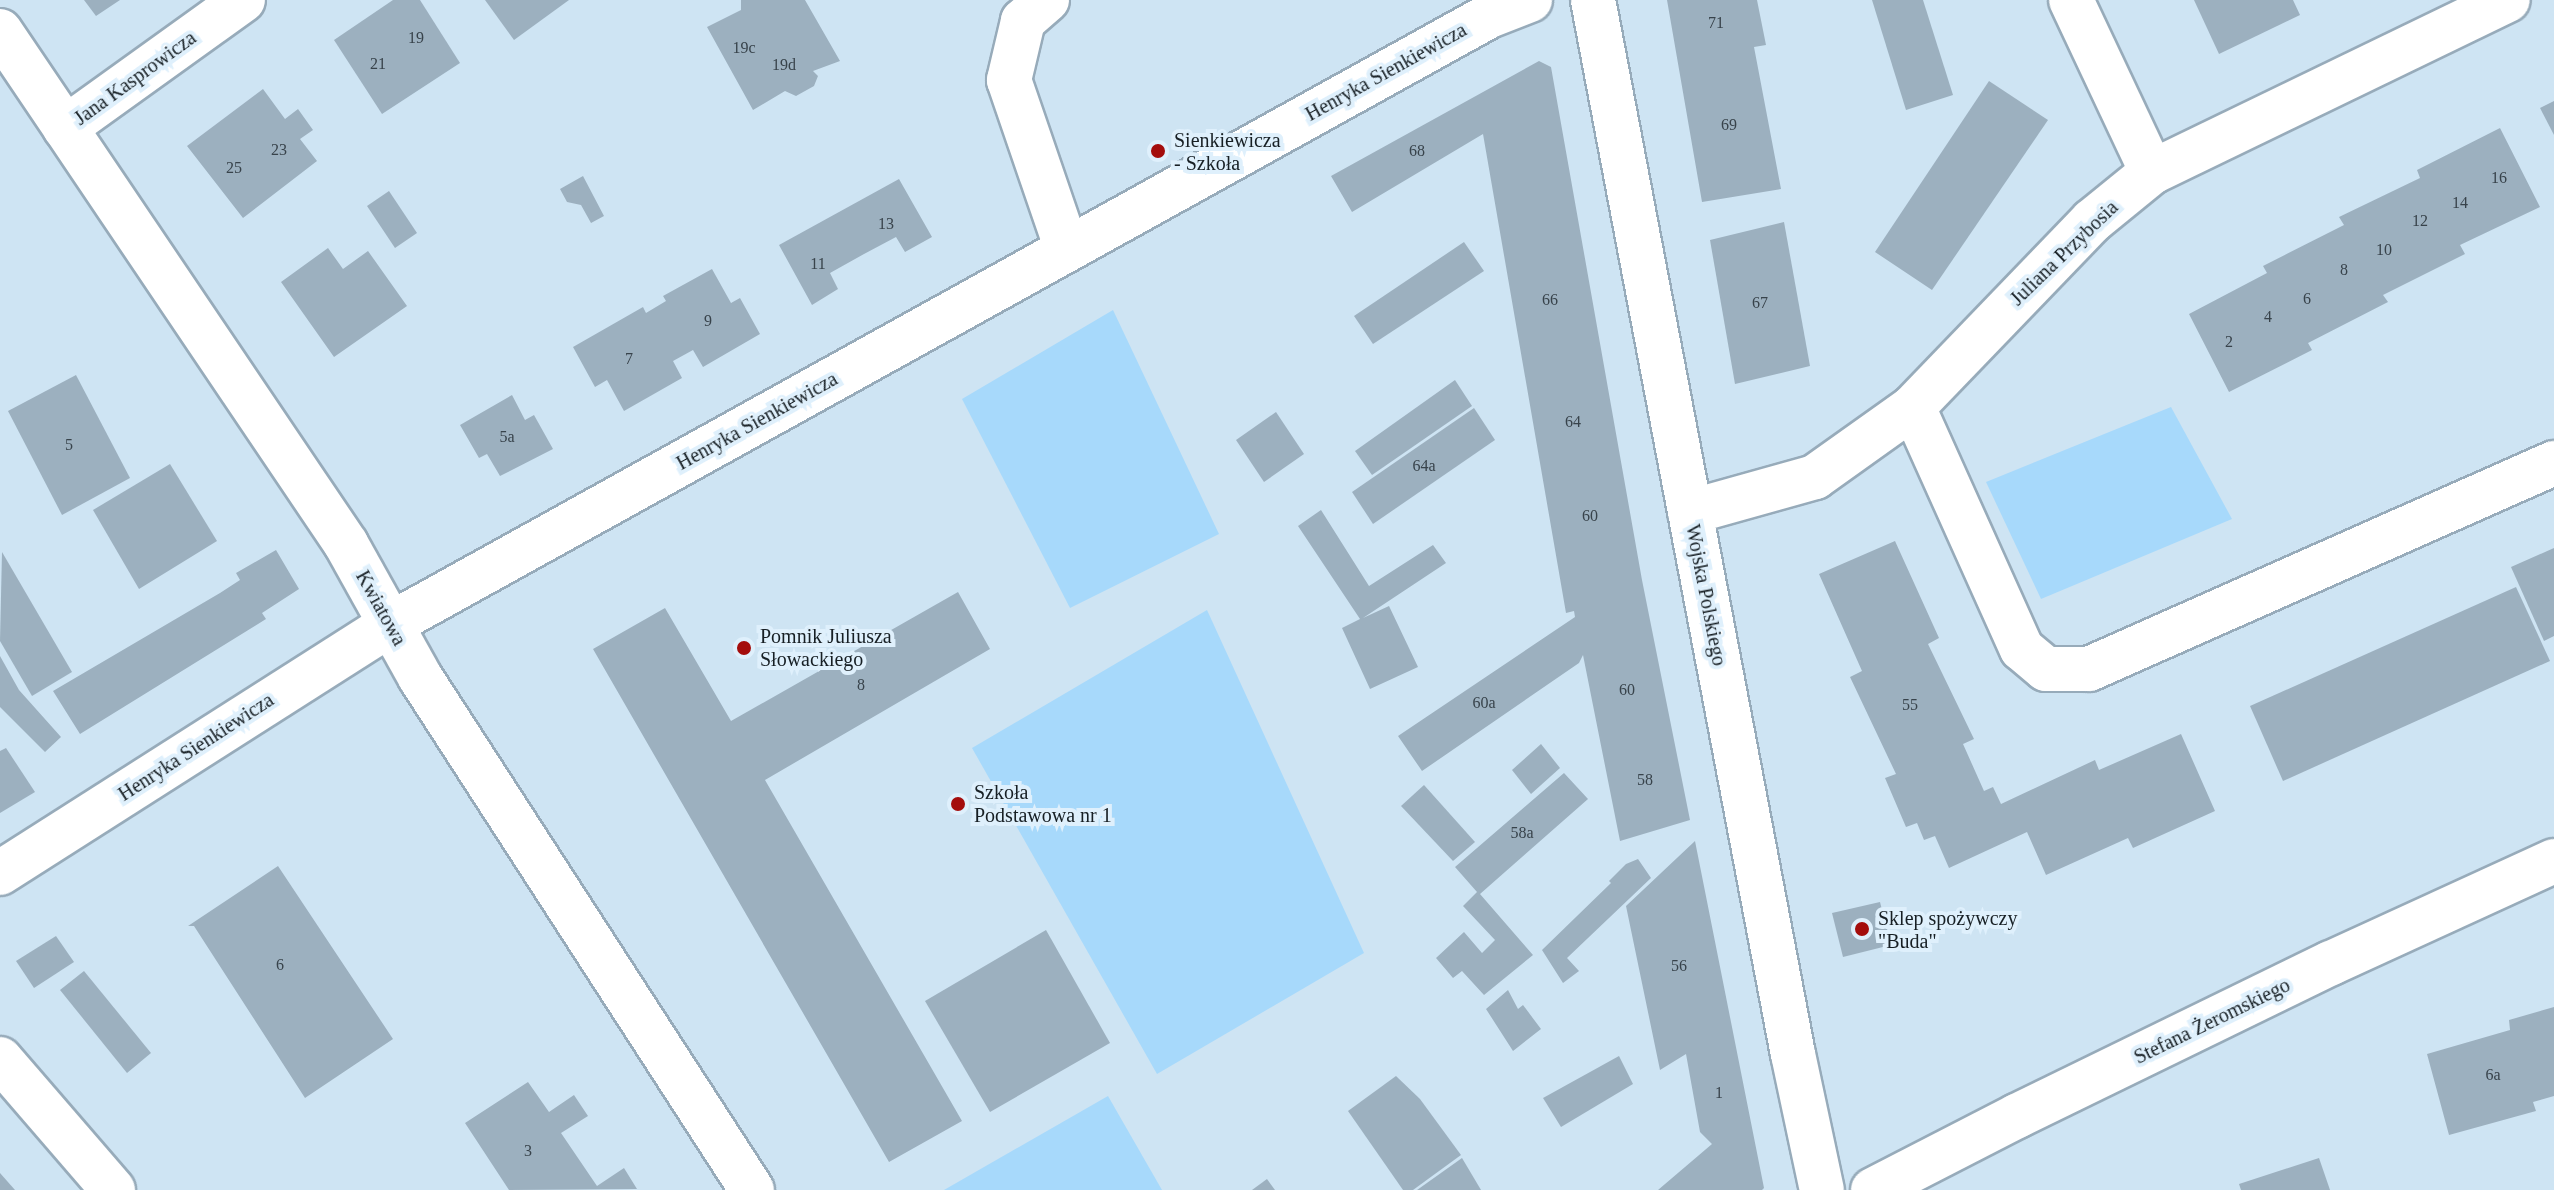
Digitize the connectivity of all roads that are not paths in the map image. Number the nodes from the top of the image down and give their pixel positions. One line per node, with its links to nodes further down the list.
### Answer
1 (243, 0): 8 (street, Jana Kasprowicza)
2 (1047, 0): 10 (street)
3 (1530, 0): 10 (street, Henryka Sienkiewicza)
4 (1593, 0): 13 (street, Wojska Polskiego)
5 (2071, 0): 9 (street)
6 (2508, 0): 9 (street, Juliana Przybosia)
7 (0, 31): 8 (street, Kwiatowa)
8 (65, 128): 14 (street, Kwiatowa)
9 (2152, 172): 11 (street, Juliana Przybosia)
10 (1067, 249): 14 (street, Henryka Sienkiewicza)
11 (1913, 407): 12 (street); 13 (street, Juliana Przybosia)
12 (2554, 463)
13 (1690, 512): 20 (street, Wojska Polskiego)
14 (389, 625): 16 (street, Henryka Sienkiewicza); 19 (street, Kwiatowa)
15 (2554, 861): 21 (street, Stefana Żeromskiego)
16 (0, 873)
17 (0, 1059): 18 (street)
18 (113, 1190)
19 (752, 1190)
20 (1822, 1190)
21 (1873, 1190)

